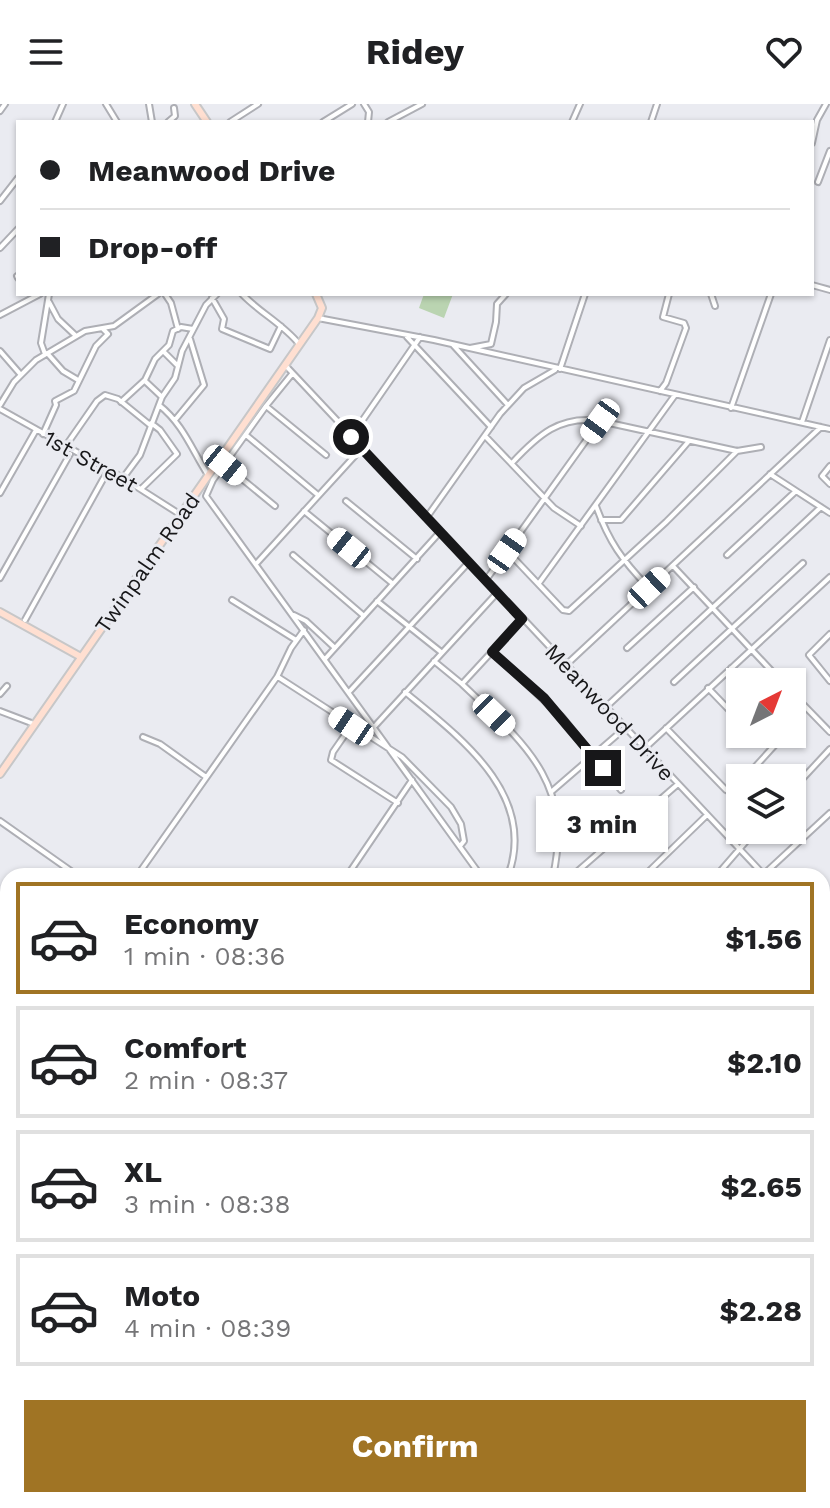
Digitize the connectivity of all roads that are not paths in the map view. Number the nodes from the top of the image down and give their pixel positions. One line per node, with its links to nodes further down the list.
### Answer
1 (5, 104): 7 (street)
2 (352, 104): 10 (street)
3 (422, 104): 11 (street)
4 (826, 104): 12 (street)
5 (256, 105): 9 (street)
6 (174, 108): 8 (street)
7 (0, 111)
8 (170, 120)
9 (233, 120)
10 (326, 120)
11 (392, 120)
12 (814, 134)
13 (830, 151): 15 (street)
14 (16, 180): 16 (street)
15 (818, 182)
16 (0, 200)
17 (16, 231): 18 (street)
18 (0, 248)
19 (27, 296): 34 (street)
20 (49, 296): 32 (street)
21 (155, 296): 37 (street)
22 (166, 296): 38 (street)
23 (214, 296): 39 (street)
24 (215, 296): 36 (street)
25 (244, 296): 36 (street)
26 (317, 296): 35 (main road)
27 (504, 296): 48 (street)
28 (584, 296): 55 (street)
29 (668, 296): 60 (street)
30 (712, 296): 33 (street)
31 (770, 296): 68 (street)
32 (49, 302): 40 (street); 51 (street)
33 (715, 306)
34 (0, 315)
35 (319, 315): 41 (street); 45 (main road, Twinpalm Road)
36 (281, 326): 45 (street)
37 (103, 329): 40 (street); 58 (street)
38 (179, 329): 39 (street); 50 (street)
39 (193, 329): 43 (street)
40 (75, 335): 51 (street)
41 (406, 335): 42 (street); 46 (street)
42 (420, 337): 46 (street); 47 (street)
43 (190, 339): 53 (street); 69 (street)
44 (830, 340): 71 (street)
45 (299, 344): 54 (main road, Twinpalm Road)
46 (414, 345): 73 (street); 81 (street)
47 (453, 345): 48 (street); 52 (street)
48 (470, 349): 52 (street); 55 (street)
49 (0, 351): 57 (street)
50 (163, 351): 53 (street); 59 (street)
51 (46, 354): 57 (street); 58 (street)
52 (469, 361): 65 (street)
53 (178, 366): 62 (street)
54 (283, 367): 56 (street, Meanwood Drive); 94 (main road, Twinpalm Road)
55 (558, 369): 60 (street); 65 (street)
56 (292, 374): 66 (street); 81 (street, Meanwood Drive)
57 (21, 375): 67 (street)
58 (79, 380): 78 (street)
59 (145, 381): 62 (street); 63 (street)
60 (660, 391): 61 (street)
61 (675, 395): 68 (street); 77 (street)
62 (162, 397): 64 (street)
63 (121, 402): 72 (street); 83 (street)
64 (159, 405): 69 (street); 72 (street)
65 (508, 405): 73 (street)
66 (266, 406): 79 (street); 88 (street)
67 (0, 407): 76 (street, 1st Street)
68 (731, 408): 71 (street)
69 (175, 420): 94 (street)
70 (600, 421): 77 (street); 89 (street); 101 (street)
71 (802, 422): 74 (street)
72 (150, 424): 95 (street); 97 (street)
73 (491, 427): 80 (street)
74 (821, 427): 75 (street); 93 (street)
75 (830, 429)
76 (36, 430): 78 (street, 1st Street); 99 (street)
77 (648, 431): 82 (street); 104 (street)
78 (43, 434): 83 (street, 1st Street)
79 (246, 435): 90 (street); 100 (street)
80 (485, 436): 89 (street); 109 (street)
81 (351, 437): 85 (street, Meanwood Drive)
82 (689, 441): 86 (street); 110 (street)
83 (65, 447): 95 (street, 1st Street)
84 (761, 447): 86 (street)
85 (362, 448): 100 (street); 109 (street, Meanwood Drive)
86 (737, 451): 117 (street)
87 (70, 454): 123 (street)
88 (326, 455)
89 (512, 463): 101 (street)
90 (225, 465): 103 (street); 120 (street)
91 (830, 466): 96 (street)
92 (107, 472): 137 (street)
93 (770, 474): 98 (street); 121 (street)
94 (208, 475): 108 (main road, Twinpalm Road)
95 (123, 478): 97 (street, 1st Street)
96 (830, 484)
97 (141, 489): 108 (street, 1st Street)
98 (796, 491): 105 (street); 115 (street)
99 (0, 493)
100 (318, 496): 106 (street)
101 (544, 498): 111 (street); 113 (street)
102 (346, 501): 116 (street)
103 (275, 506)
104 (596, 506): 110 (street); 111 (street)
105 (821, 507): 107 (street); 132 (street)
106 (304, 511): 120 (street); 126 (street)
107 (830, 513)
108 (181, 515): 148 (main road, Twinpalm Road)
109 (427, 517): 112 (street, Meanwood Drive)
110 (601, 520): 117 (street)
111 (581, 526): 125 (street)
112 (440, 532): 116 (street); 118 (street, Meanwood Drive)
113 (507, 551): 124 (street); 125 (street)
114 (293, 555): 135 (street)
115 (727, 555)
116 (417, 559): 126 (street)
117 (623, 561): 125 (street); 128 (street)
118 (469, 562): 124 (street, Meanwood Drive); 138 (street)
119 (803, 563): 139 (street)
120 (256, 564): 134 (street)
121 (673, 566): 127 (street); 128 (street)
122 (830, 577): 145 (street)
123 (0, 578)
124 (486, 580): 129 (street, Meanwood Drive)
125 (539, 583)
126 (393, 584): 131 (street)
127 (694, 587): 132 (street); 144 (street)
128 (649, 588): 151 (street)
129 (497, 592): 136 (street, Meanwood Drive); 147 (street)
130 (232, 600): 142 (street)
131 (377, 601): 135 (street); 138 (street)
132 (713, 608): 139 (street); 164 (street)
133 (0, 612): 148 (main road)
134 (293, 615): 140 (street); 143 (street)
135 (364, 616): 143 (street)
136 (522, 619): 146 (street); 151 (street, Meanwood Drive)
137 (25, 620)
138 (409, 628): 147 (street); 161 (street)
139 (732, 628): 145 (street); 157 (street)
140 (304, 630): 142 (street); 149 (street)
141 (830, 634): 156 (street)
142 (296, 640): 155 (street)
143 (335, 648): 149 (street)
144 (627, 648)
145 (752, 649): 152 (street); 153 (street)
146 (492, 652): 158 (street); 179 (street)
147 (441, 653): 150 (street)
148 (81, 657): 168 (main road, Twinpalm Road)
149 (325, 659): 161 (street)
150 (434, 661): 158 (street); 162 (street)
151 (566, 665): 164 (street, Meanwood Drive)
152 (731, 668)
153 (769, 668)
154 (726, 672): 160 (street)
155 (277, 677): 169 (street); 183 (street)
156 (830, 681)
157 (674, 682)
158 (462, 684): 188 (street)
159 (7, 686): 163 (street)
160 (708, 688): 165 (street); 172 (street)
161 (349, 692): 170 (street)
162 (405, 692): 170 (street); 200 (street)
163 (0, 694)
164 (606, 707): 171 (street, Meanwood Drive)
165 (726, 707)
166 (806, 707): 173 (street)
167 (0, 711): 168 (street)
168 (34, 724): 181 (main road, Twinpalm Road)
169 (351, 726): 178 (street); 189 (street)
170 (374, 727): 178 (street)
171 (625, 727): 175 (street, Meanwood Drive); 179 (street)
172 (666, 728): 175 (street); 187 (street)
173 (830, 732)
174 (143, 737): 183 (street)
175 (645, 748): 185 (street, Meanwood Drive)
176 (772, 748): 180 (street)
177 (830, 749): 182 (street)
178 (391, 751): 184 (street); 194 (street)
179 (593, 755): 186 (street); 188 (street)
180 (758, 764)
181 (0, 774)
182 (806, 775)
183 (206, 777): 197 (street)
184 (412, 780): 189 (street); 194 (street)
185 (678, 784): 191 (street, Meanwood Drive); 202 (street)
186 (621, 790)
187 (726, 790)
188 (551, 792): 201 (street)
189 (398, 803): 198 (street)
190 (830, 813): 206 (street)
191 (707, 815): 195 (street, Meanwood Drive); 203 (street)
192 (0, 821): 196 (street)
193 (743, 844): 195 (street)
194 (460, 846): 199 (street)
195 (739, 848): 204 (street); 205 (street, Meanwood Drive)
196 (67, 868)
197 (143, 868)
198 (353, 868)
199 (475, 868)
200 (510, 868)
201 (554, 868)
202 (581, 868)
203 (652, 868)
204 (723, 868)
205 (757, 868)
206 (771, 868)

